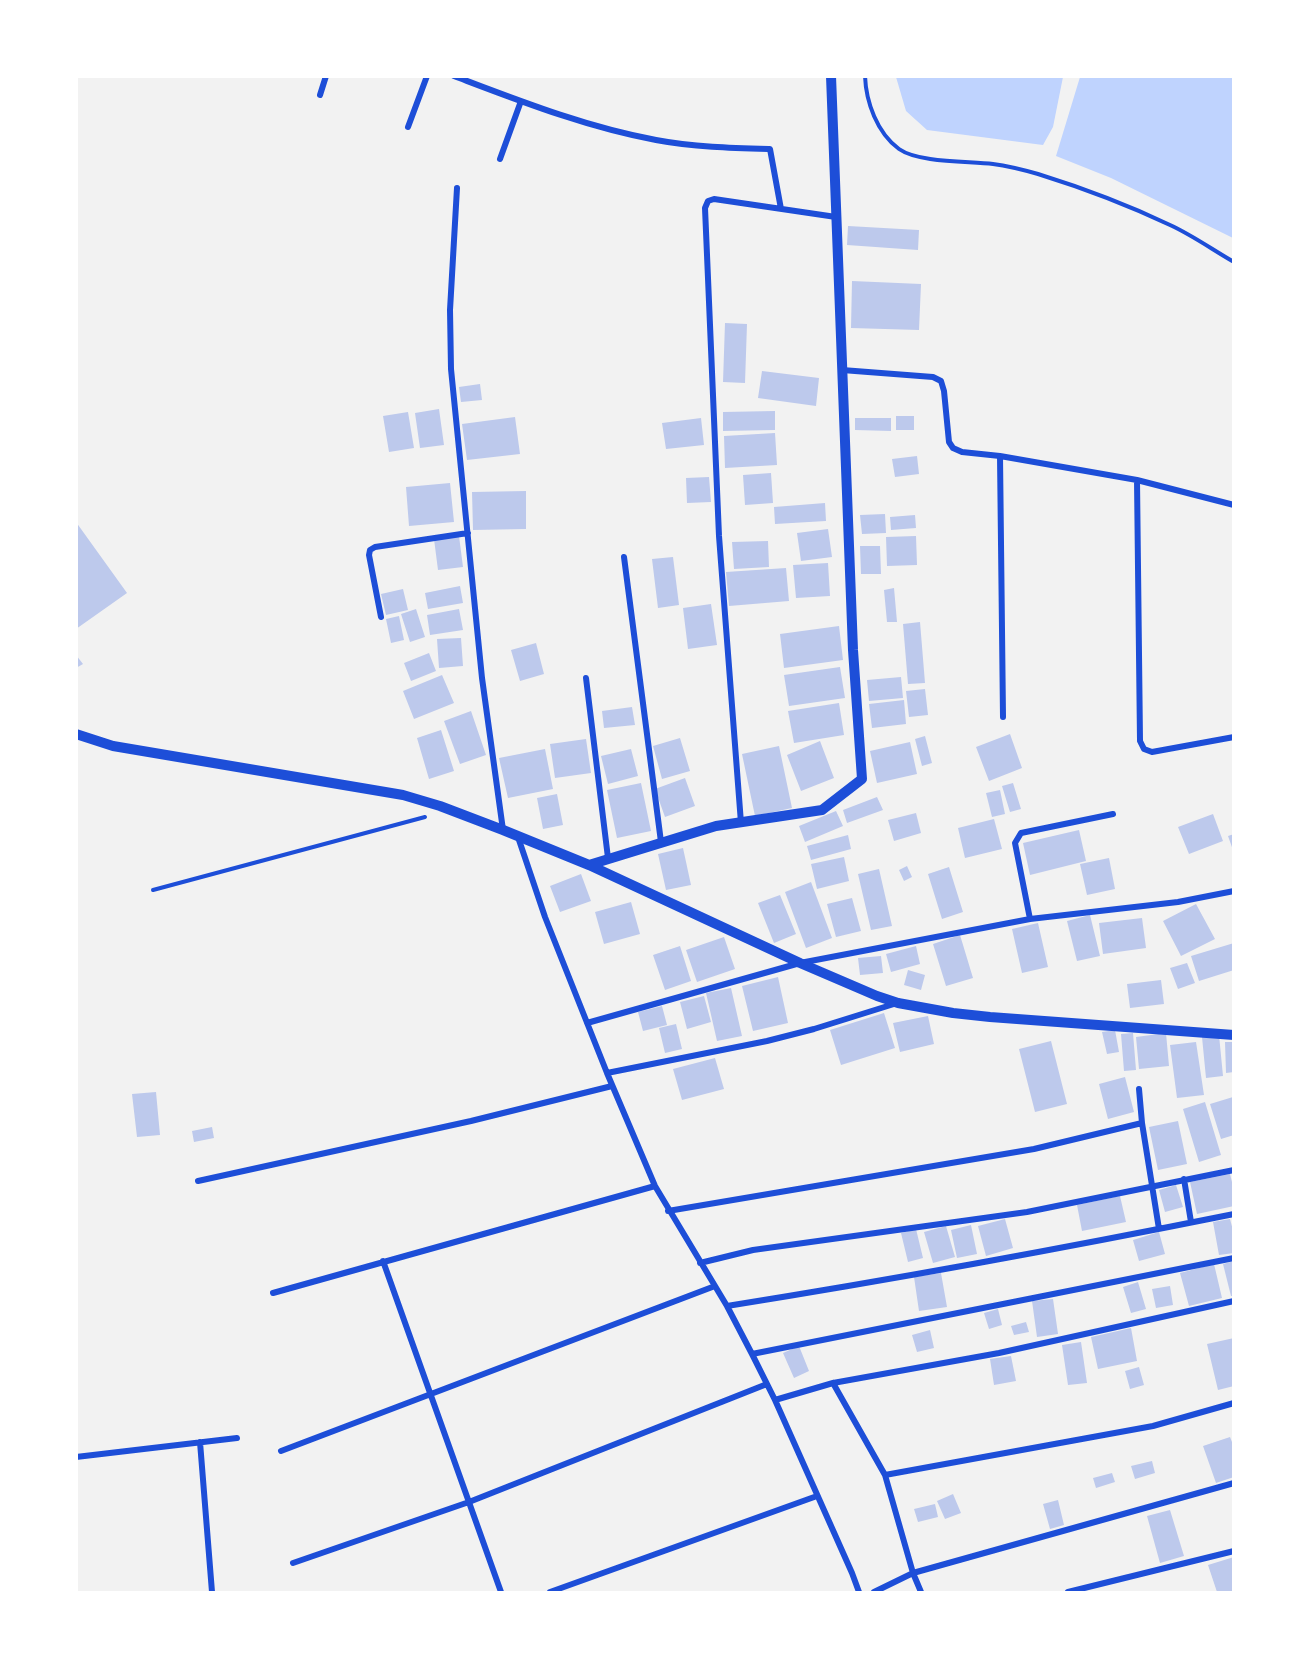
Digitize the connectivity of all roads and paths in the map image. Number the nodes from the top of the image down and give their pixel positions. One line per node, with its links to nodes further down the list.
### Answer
1 (326, 76): 6 (street)
2 (428, 76): 8 (street)
3 (454, 76): 7 (street)
4 (831, 76): 12 (street)
5 (865, 76): 13 (path)
6 (320, 95)
7 (521, 101): 9 (street); 11 (street)
8 (408, 127)
9 (500, 159)
10 (457, 188): 18 (street)
11 (781, 208): 12 (street); 27 (street)
12 (836, 217): 14 (street)
13 (1233, 262)
14 (842, 370): 15 (street); 27 (street)
15 (1000, 456): 16 (street); 22 (street)
16 (1137, 480): 17 (street); 24 (street)
17 (1233, 505)
18 (468, 533): 20 (street); 28 (street)
19 (624, 557): 30 (street)
20 (381, 617)
21 (586, 678): 31 (street)
22 (1003, 717)
23 (76, 734): 25 (street)
24 (1233, 737)
25 (440, 806): 28 (street); 33 (path)
26 (1113, 814): 35 (street)
27 (742, 824): 30 (street)
28 (503, 830): 29 (street)
29 (518, 836): 32 (street); 38 (street)
30 (661, 842): 31 (street)
31 (608, 858): 32 (street)
32 (589, 865): 36 (street)
33 (153, 890)
34 (1233, 891): 35 (street)
35 (1030, 920): 36 (street)
36 (800, 963): 37 (street); 38 (street)
37 (898, 1003): 39 (street); 40 (street)
38 (587, 1023): 40 (street)
39 (1233, 1035)
40 (607, 1073): 41 (street)
41 (612, 1086): 46 (street); 48 (street)
42 (1139, 1089): 43 (street)
43 (1142, 1123): 47 (street); 49 (street)
44 (1233, 1170): 45 (street)
45 (1184, 1179): 47 (street); 51 (street)
46 (198, 1181)
47 (1153, 1185): 52 (street); 55 (street)
48 (655, 1186): 49 (street); 54 (street)
49 (668, 1211): 55 (street)
50 (1233, 1214): 51 (street)
51 (1191, 1222): 52 (street)
52 (1159, 1229): 59 (street)
53 (1233, 1258): 60 (street)
54 (383, 1261): 57 (street); 63 (street)
55 (700, 1263): 56 (street)
56 (715, 1286): 59 (street); 63 (street)
57 (273, 1293)
58 (1233, 1301): 61 (street)
59 (727, 1306): 60 (street)
60 (752, 1354): 62 (street)
61 (833, 1383): 64 (street); 70 (street)
62 (767, 1384): 64 (street); 73 (street)
63 (430, 1395): 68 (street); 73 (street)
64 (775, 1400): 72 (street)
65 (1233, 1403): 70 (street)
66 (237, 1438): 67 (street)
67 (200, 1443): 69 (street); 77 (street)
68 (281, 1451)
69 (76, 1457)
70 (885, 1475): 76 (street)
71 (1233, 1483): 76 (street)
72 (817, 1496): 79 (street); 80 (street)
73 (468, 1502): 75 (street); 78 (street)
74 (1233, 1551): 83 (street)
75 (292, 1563)
76 (913, 1573): 81 (street); 82 (street)
77 (212, 1593)
78 (501, 1593)
79 (550, 1593)
80 (859, 1593)
81 (874, 1593)
82 (921, 1593)
83 (1068, 1593)

